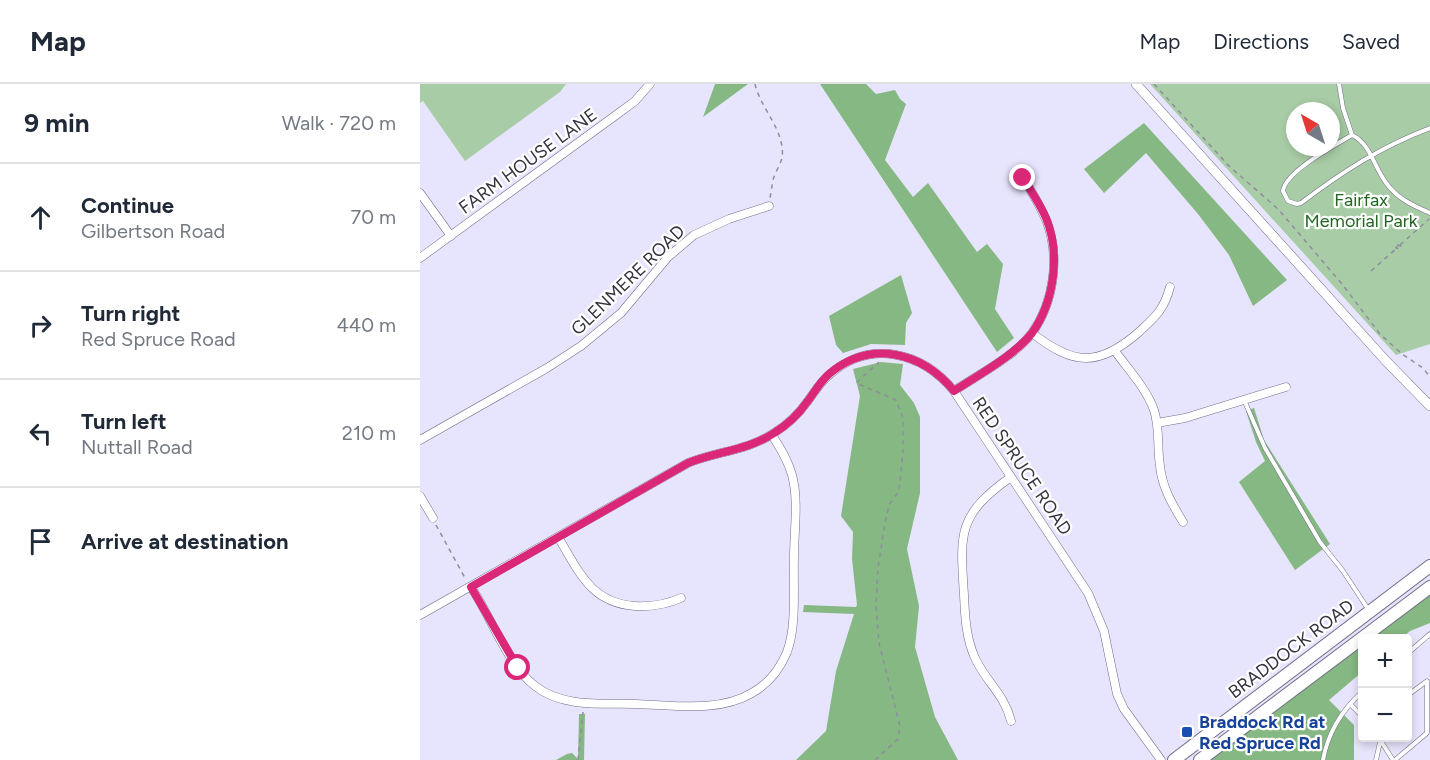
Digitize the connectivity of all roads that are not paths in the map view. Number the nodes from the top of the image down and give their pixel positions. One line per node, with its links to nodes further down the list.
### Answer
1 (650, 84): 11 (street, FARM HOUSE LANE)
2 (1136, 84): 19 (street)
3 (1339, 84): 5 (lane)
4 (1430, 128): 6 (lane)
5 (1352, 135): 6 (lane); 6 (lane)
6 (1370, 155): 10 (lane)
7 (1023, 178): 14 (street)
8 (420, 193): 11 (street)
9 (769, 206): 22 (street, GLENMERE ROAD)
10 (1430, 213)
11 (451, 236): 12 (street, FARM HOUSE LANE)
12 (420, 258)
13 (1170, 287): 15 (street)
14 (1032, 333): 15 (street); 17 (street)
15 (1115, 351): 20 (street)
16 (1286, 387): 18 (street)
17 (954, 391): 21 (street, RED SPRUCE ROAD); 23 (street, RED SPRUCE ROAD)
18 (1244, 400): 20 (street); 32 (lane)
19 (1430, 406)
20 (1157, 423): 26 (street)
21 (772, 435): 27 (street, RED SPRUCE ROAD); 29 (street)
22 (420, 440)
23 (1011, 477): 40 (street); 43 (street, RED SPRUCE ROAD)
24 (420, 496): 25 (street)
25 (435, 522)
26 (1183, 522)
27 (558, 537): 29 (street, RED SPRUCE ROAD); 31 (street)
28 (1430, 566): 32 (main road, BRADDOCK ROAD)
29 (471, 587): 33 (street, RED SPRUCE ROAD)
30 (1430, 587): 45 (main road, BRADDOCK ROAD)
31 (681, 598)
32 (1370, 612): 44 (main road, BRADDOCK ROAD)
33 (420, 615)
34 (1430, 634): 35 (lane)
35 (1412, 649)
36 (1412, 692): 48 (lane)
37 (1358, 696): 38 (lane)
38 (1350, 704): 39 (lane); 46 (lane)
39 (1358, 712)
40 (1011, 721)
41 (1380, 742): 47 (lane)
42 (1381, 742): 48 (lane)
43 (1161, 760)
44 (1174, 760)
45 (1200, 760)
46 (1323, 760)
47 (1376, 760)
48 (1394, 760)

